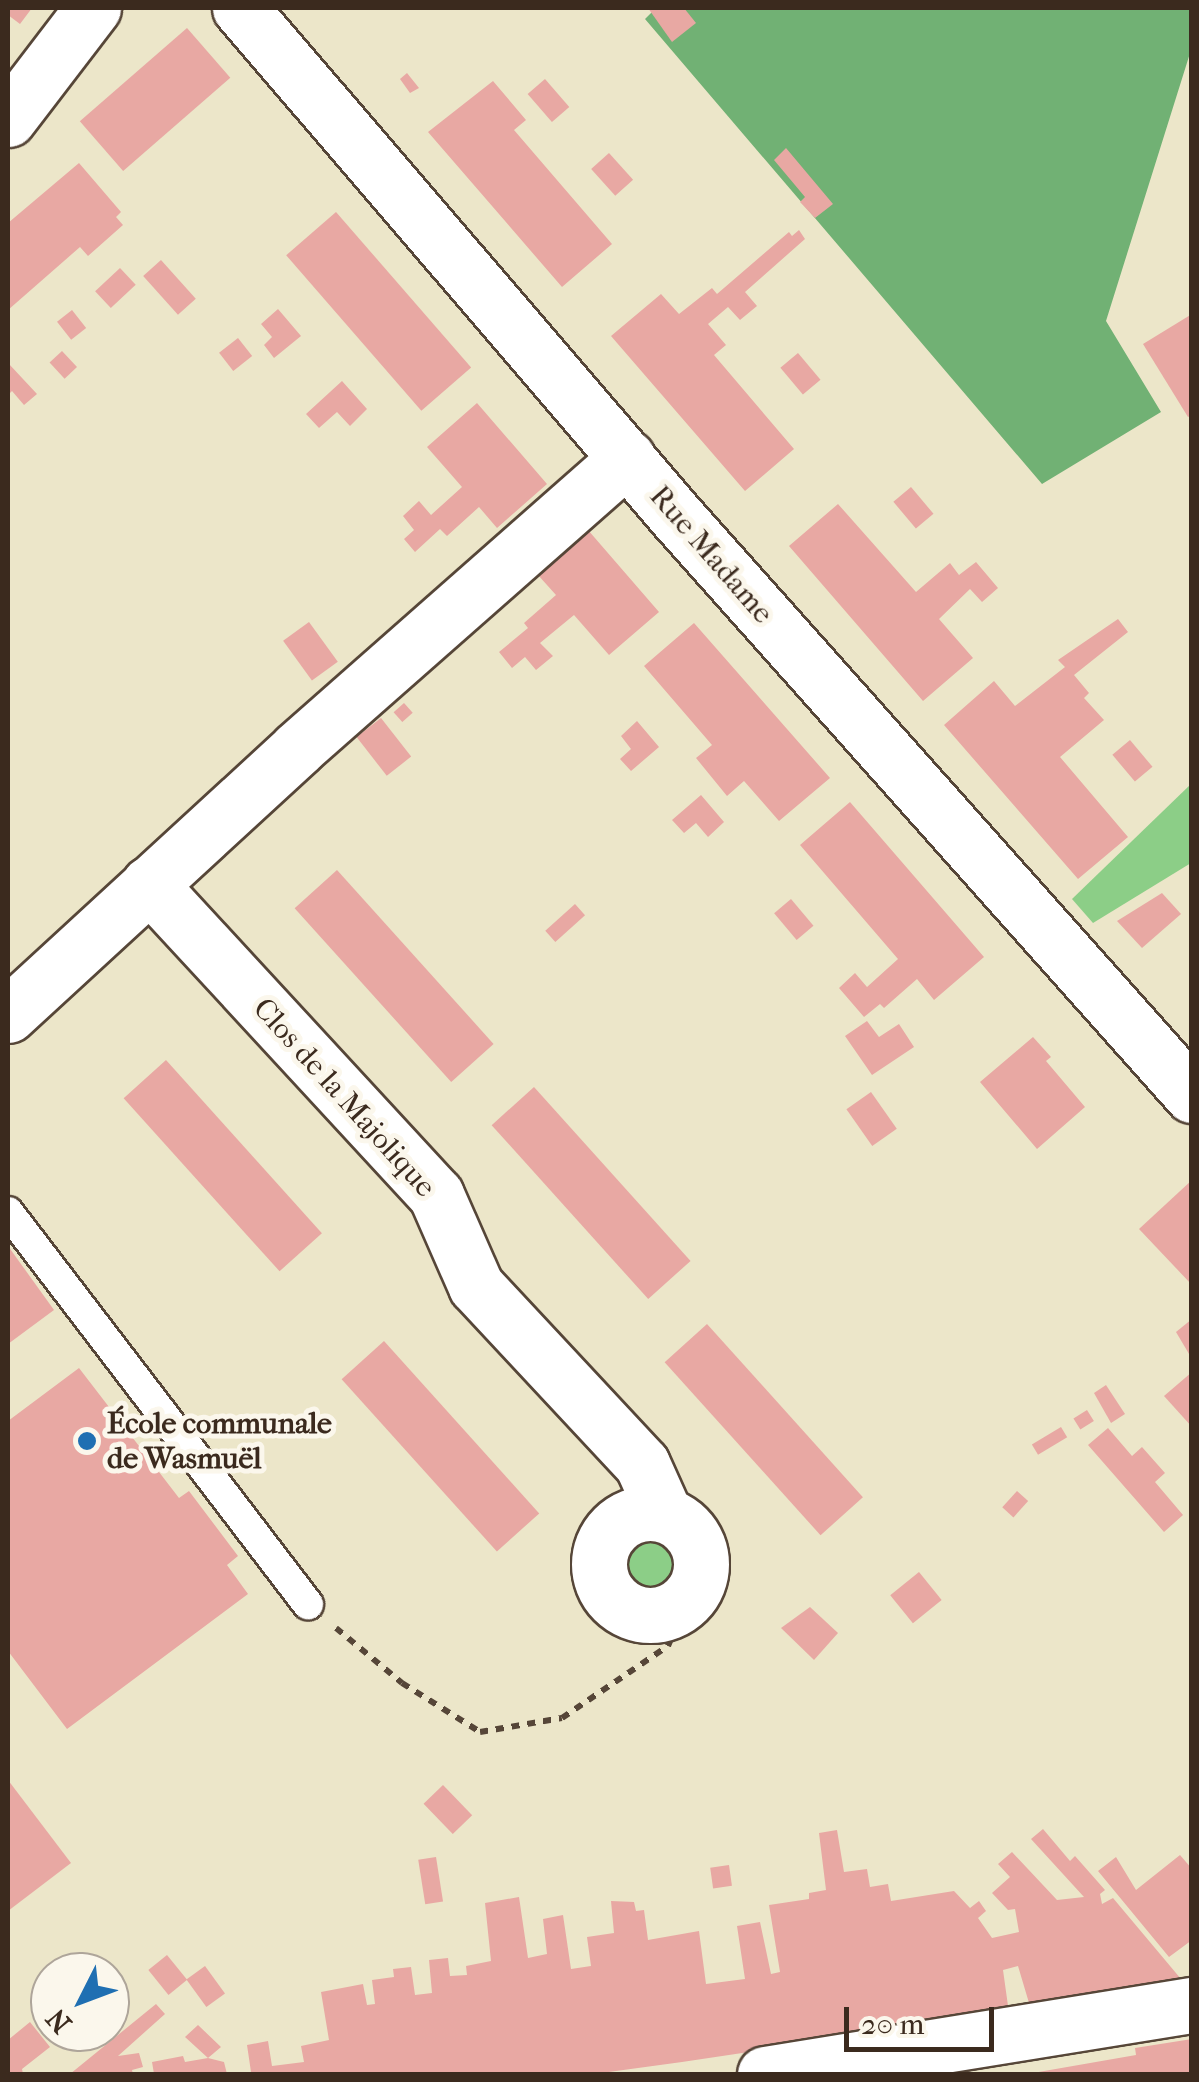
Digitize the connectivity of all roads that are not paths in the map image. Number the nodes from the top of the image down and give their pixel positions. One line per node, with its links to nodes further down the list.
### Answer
1 (93, 8): 3 (street)
2 (240, 8): 4 (street, Rue Madame)
3 (8, 119)
4 (626, 458): 5 (street); 7 (street, Rue Madame)
5 (149, 884): 6 (street); 9 (street, Clos de la Majolique)
6 (8, 1015)
7 (1192, 1095)
8 (8, 1212): 10 (lane)
9 (664, 1514): 9 (street)
10 (308, 1605)
11 (1192, 2006): 12 (street)
12 (766, 2074)

